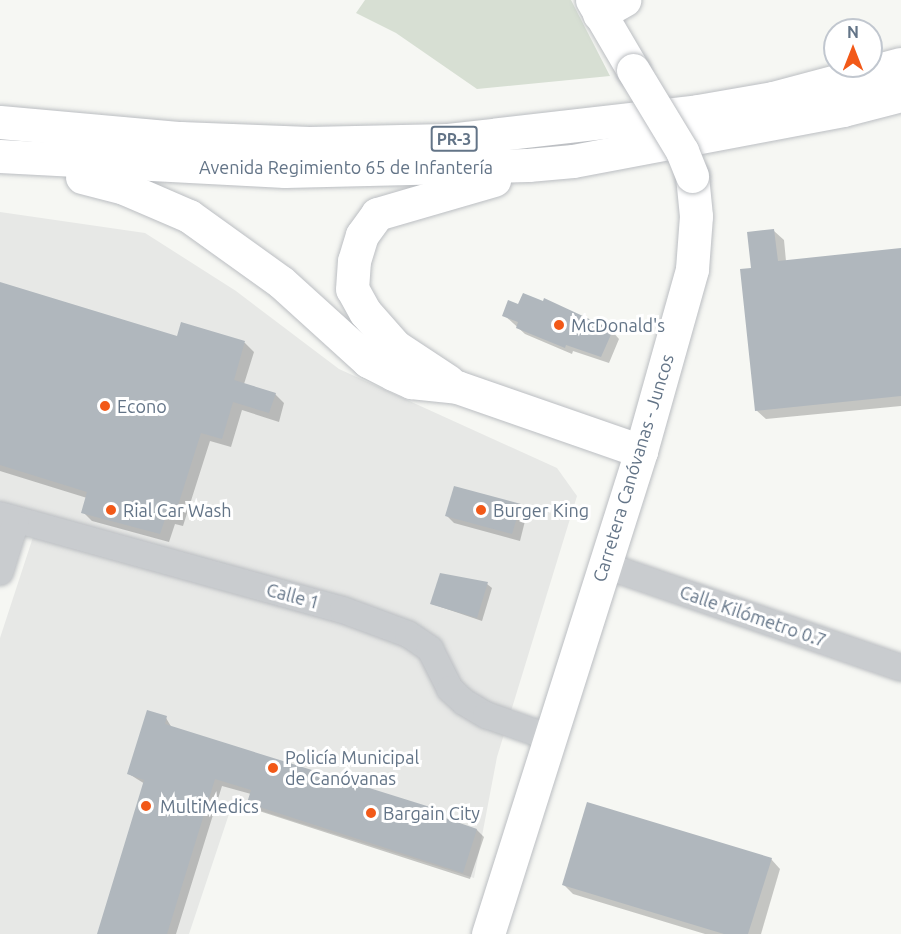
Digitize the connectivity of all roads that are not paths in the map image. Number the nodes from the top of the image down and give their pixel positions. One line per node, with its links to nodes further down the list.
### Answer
1 (605, 4): 8 (main road, Carretera Canóvanas - Juncos, bridge)
2 (894, 62): 4 (main road, Avenida Regimiento 65 de Infantería / PR-3)
3 (901, 95): 6 (main road, Avenida Regimiento 65 de Infantería / PR-3)
4 (0, 122)
5 (2, 157): 6 (main road, Avenida Regimiento 65 de Infantería / PR-3); 7 (main road)
6 (528, 165): 7 (main road)
7 (457, 387): 8 (main road)
8 (641, 451): 10 (main road, Carretera Canóvanas - Juncos)
9 (8, 518): 11 (street); 13 (street, Calle 1)
10 (604, 565): 12 (street, Calle Kilómetro 0.7); 13 (main road, Carretera Canóvanas - Juncos)
11 (0, 572)
12 (901, 668)
13 (548, 737): 14 (main road, Carretera Canóvanas - Juncos)
14 (488, 934)

